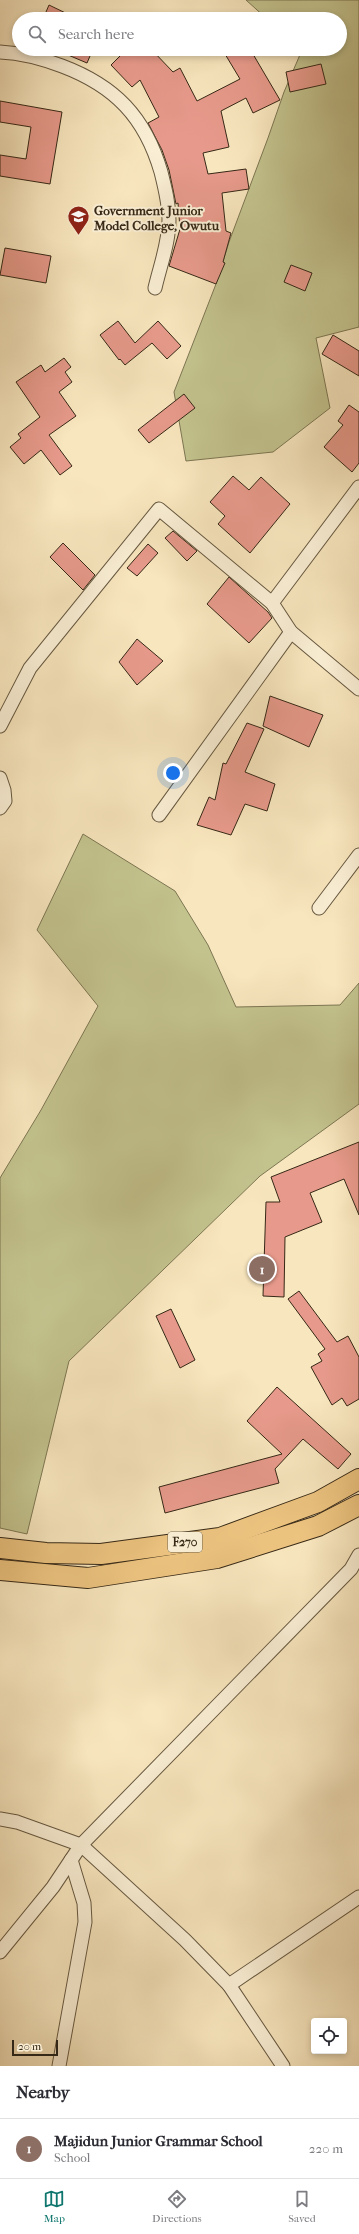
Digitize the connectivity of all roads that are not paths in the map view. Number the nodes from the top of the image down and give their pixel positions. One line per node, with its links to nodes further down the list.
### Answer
1 (0, 52): 2 (street)
2 (12, 53)
3 (29, 56): 4 (street)
4 (155, 288)
5 (359, 487): 6 (street)
6 (272, 603): 7 (street); 9 (street)
7 (291, 632): 8 (street); 12 (street)
8 (359, 689)
9 (0, 726)
10 (0, 778): 11 (street)
11 (0, 808)
12 (159, 815)
13 (359, 854): 14 (street)
14 (319, 908)
15 (359, 1479): 17 (main road, F270)
16 (359, 1505): 19 (main road, F270)
17 (0, 1548)
18 (359, 1556): 21 (street)
19 (0, 1570)
20 (0, 1818): 21 (street)
21 (81, 1845): 22 (street); 25 (street)
22 (70, 1860): 24 (street); 26 (street)
23 (359, 1897): 25 (street)
24 (0, 1952)
25 (228, 1985): 27 (street)
26 (59, 2066)
27 (283, 2066)

